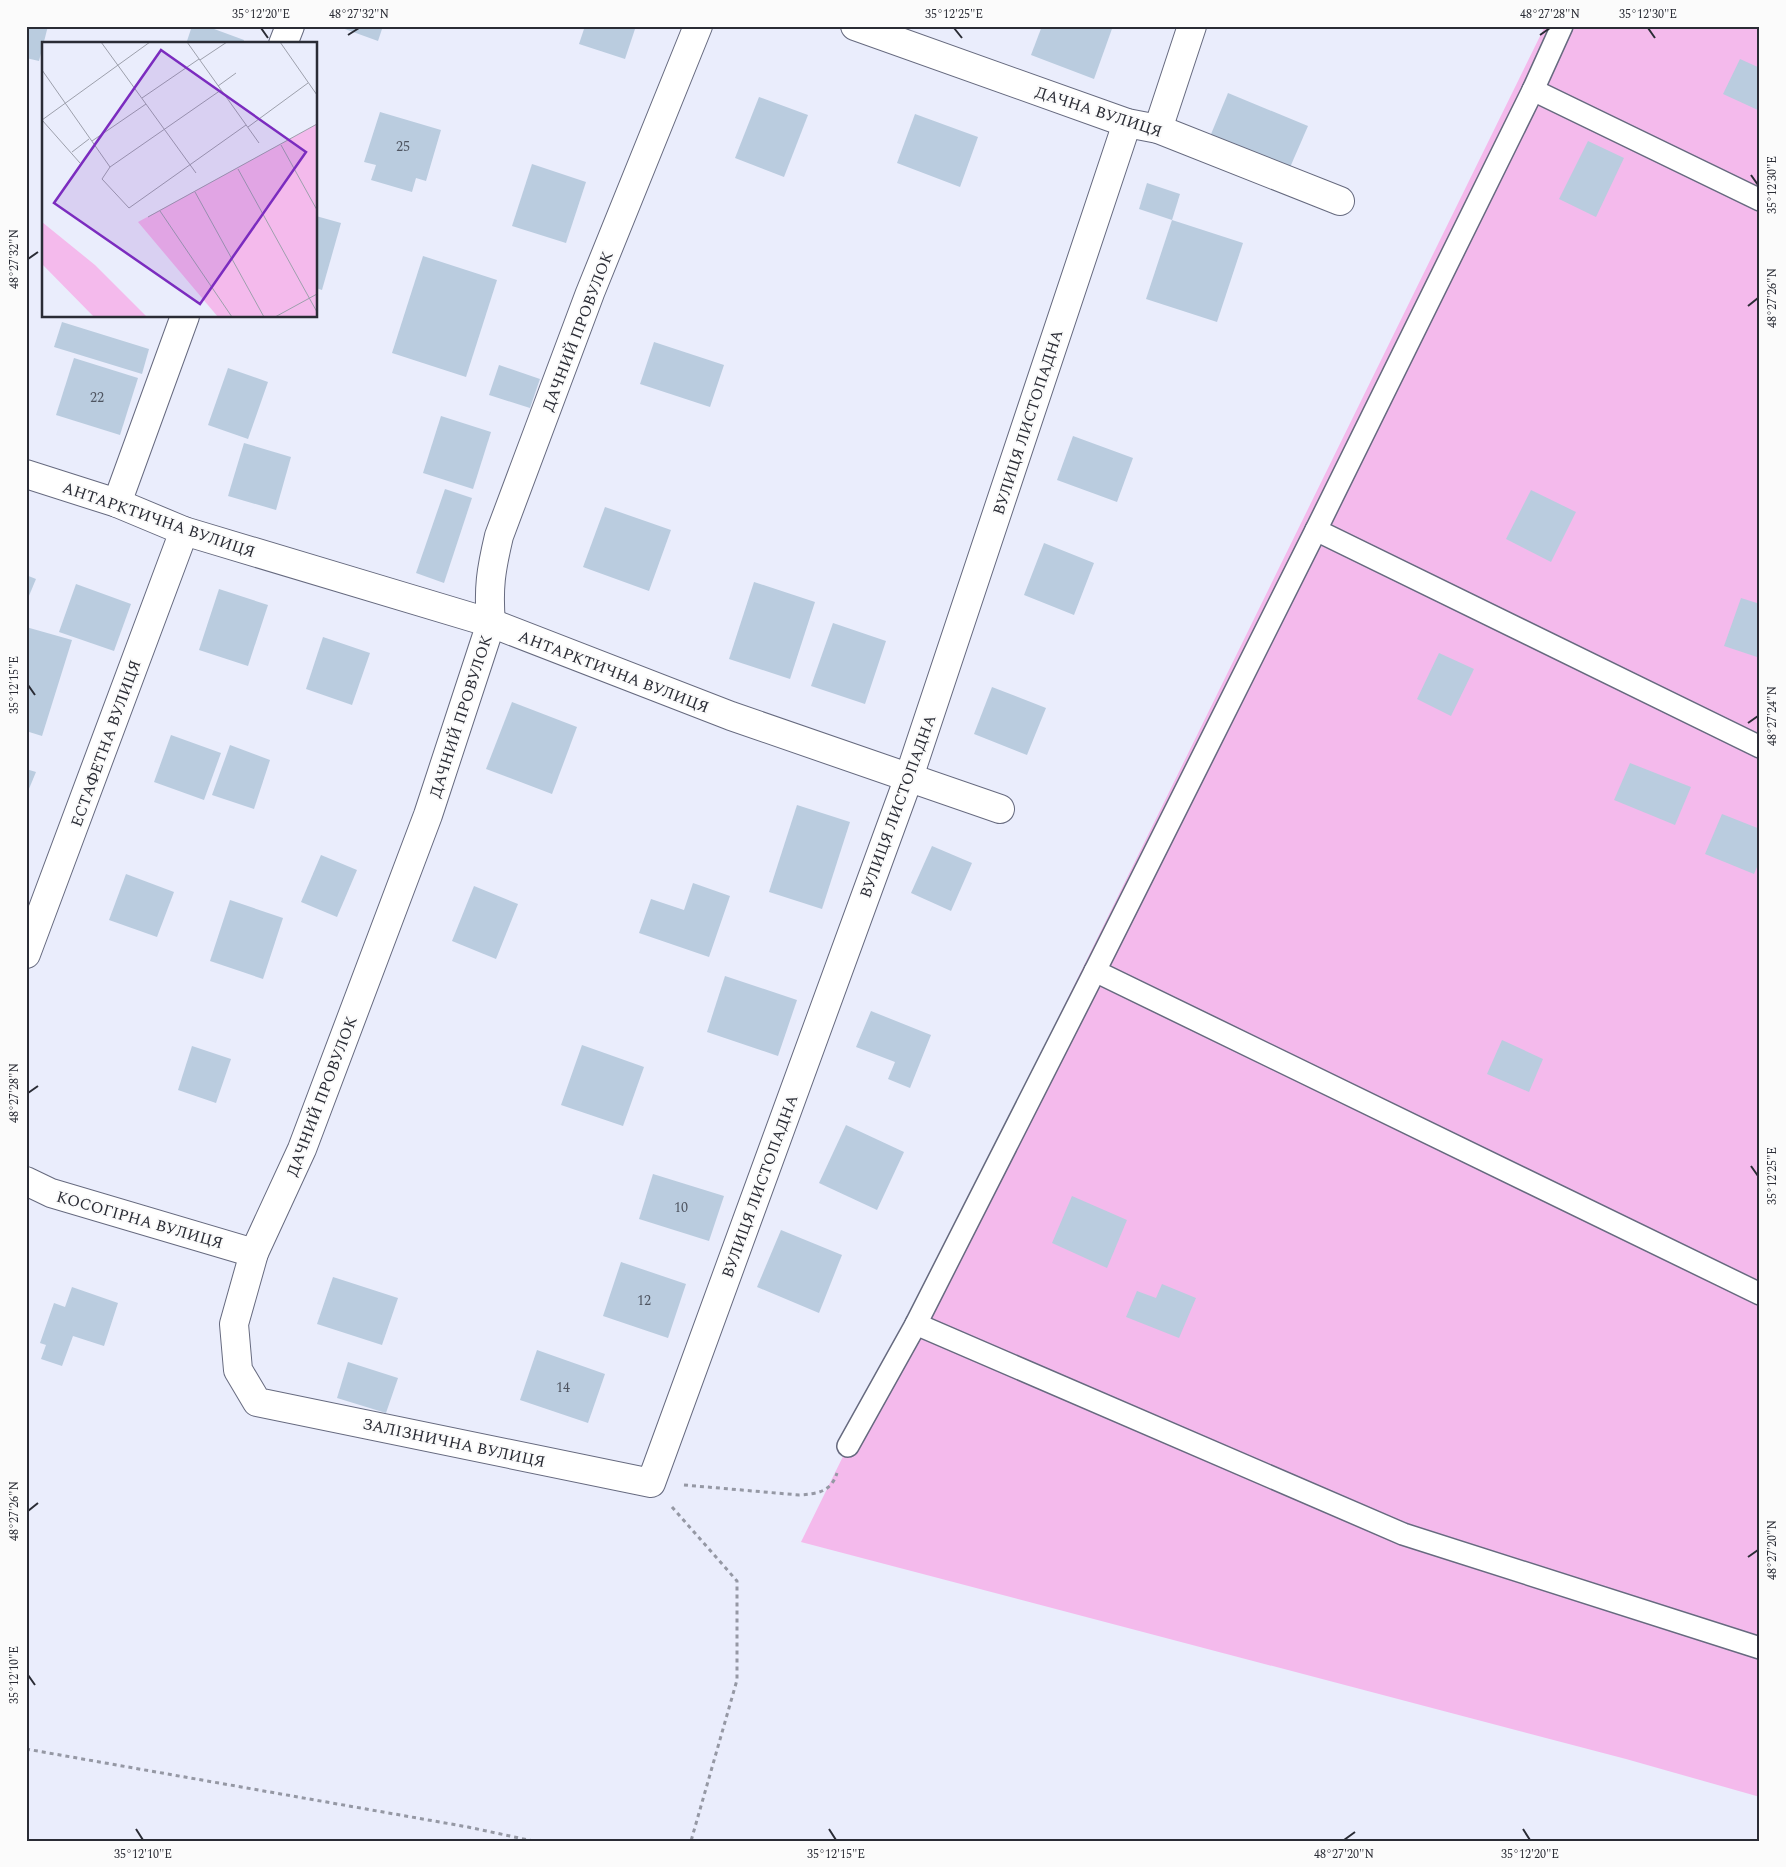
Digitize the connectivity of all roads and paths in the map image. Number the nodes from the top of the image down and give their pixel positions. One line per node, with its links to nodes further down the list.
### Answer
1 (290, 26): 6 (street)
2 (698, 26): 17 (street, ДАЧНИЙ ПРОВУЛОК)
3 (855, 26): 8 (street, ДАЧНА ВУЛИЦЯ)
4 (1192, 26): 9 (street)
5 (1562, 26): 7 (lane)
6 (284, 42)
7 (1533, 90): 10 (lane); 15 (lane)
8 (1127, 123): 9 (street, ДАЧНА ВУЛИЦЯ); 19 (street, ВУЛИЦЯ ЛИСТОПАДНА)
9 (1158, 129): 11 (street, ДАЧНА ВУЛИЦЯ)
10 (1760, 200)
11 (1340, 201)
12 (184, 318): 14 (street)
13 (26, 474): 14 (street, АНТАРКТИЧНА ВУЛИЦЯ)
14 (118, 503): 16 (street, АНТАРКТИЧНА ВУЛИЦЯ)
15 (1316, 530): 18 (lane); 22 (lane)
16 (184, 531): 17 (street, АНТАРКТИЧНА ВУЛИЦЯ); 21 (street, ЕСТАФЕТНА ВУЛИЦЯ)
17 (491, 623): 19 (street, АНТАРКТИЧНА ВУЛИЦЯ); 24 (street, ДАЧНИЙ ПРОВУЛОК)
18 (1760, 747)
19 (909, 777): 20 (street, АНТАРКТИЧНА ВУЛИЦЯ); 29 (street, ВУЛИЦЯ ЛИСТОПАДНА)
20 (1000, 808)
21 (26, 954)
22 (1095, 971): 25 (lane); 26 (lane)
23 (26, 1181): 24 (street, КОСОГІРНА ВУЛИЦЯ)
24 (254, 1253): 27 (street, ДАЧНИЙ ПРОВУЛОК)
25 (1760, 1294)
26 (916, 1324): 28 (lane); 30 (lane)
27 (256, 1402): 29 (street, ЗАЛІЗНИЧНА ВУЛИЦЯ)
28 (848, 1446): 29 (path)
29 (651, 1483): 33 (path)
30 (1760, 1648)
31 (26, 1749): 32 (path)
32 (533, 1841)
33 (691, 1841)

